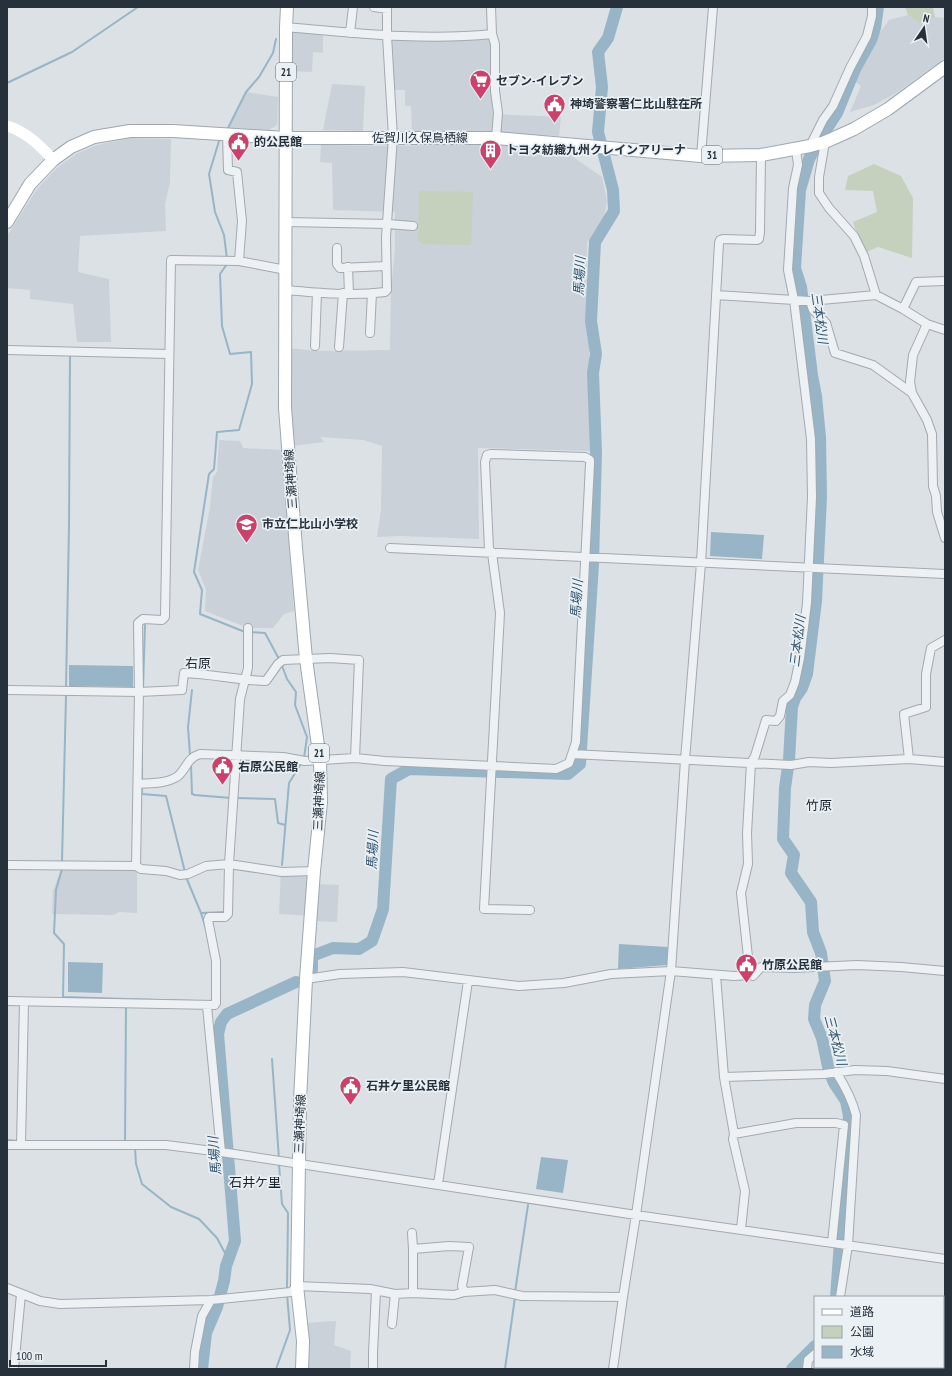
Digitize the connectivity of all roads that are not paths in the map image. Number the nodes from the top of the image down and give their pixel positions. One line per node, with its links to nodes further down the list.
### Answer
1 (287, 7): 7 (main road, 21)
2 (353, 7): 8 (street)
3 (374, 7): 10 (street)
4 (491, 7): 9 (street)
5 (713, 7): 21 (street)
6 (872, 7): 18 (street)
7 (286, 27): 8 (street); 15 (main road, 21)
8 (350, 33): 10 (street)
9 (492, 34): 10 (street); 16 (street)
10 (387, 36): 14 (street)
11 (945, 68): 17 (main road, 佐賀川久保鳥栖線 / 31)
12 (7, 126): 22 (street)
13 (227, 135): 15 (main road, 佐賀川久保鳥栖線 / 31); 22 (main road, 佐賀川久保鳥栖線 / 31); 28 (street)
14 (393, 137): 15 (main road, 佐賀川久保鳥栖線 / 31); 16 (main road, 佐賀川久保鳥栖線 / 31); 25 (street)
15 (286, 138): 24 (main road, 三瀬神埼線 / 21)
16 (496, 138): 21 (main road, 佐賀川久保鳥栖線 / 31)
17 (825, 142): 18 (main road, 佐賀川久保鳥栖線 / 31); 37 (street)
18 (810, 146): 19 (main road, 佐賀川久保鳥栖線 / 31)
19 (796, 149): 20 (main road, 佐賀川久保鳥栖線 / 31); 39 (street)
20 (761, 155): 21 (main road, 佐賀川久保鳥栖線 / 31); 38 (street)
21 (701, 156)
22 (53, 160): 23 (main road, 佐賀川久保鳥栖線 / 31)
23 (7, 222)
24 (286, 222): 25 (street); 31 (main road, 三瀬神埼線 / 21)
25 (388, 224): 26 (street); 29 (street)
26 (413, 226)
27 (337, 248): 30 (street)
28 (231, 261): 31 (street); 48 (street)
29 (386, 266): 30 (street); 36 (street)
30 (348, 267): 35 (street)
31 (286, 270): 33 (main road, 三瀬神埼線 / 21)
32 (945, 281): 41 (street)
33 (286, 290): 34 (street); 59 (main road, 三瀬神埼線 / 21)
34 (317, 293): 35 (street); 45 (street)
35 (346, 293): 36 (street); 46 (street)
36 (372, 293): 44 (street)
37 (876, 294): 40 (street); 41 (street)
38 (716, 295): 39 (street); 54 (street)
39 (794, 300): 40 (street); 55 (street)
40 (810, 301): 49 (street)
41 (903, 309): 42 (street)
42 (927, 324): 43 (street); 49 (street)
43 (945, 330)
44 (370, 333)
45 (315, 346)
46 (339, 346)
47 (7, 350): 48 (street)
48 (169, 354): 62 (street)
49 (912, 393): 50 (street)
50 (945, 538)
51 (390, 548): 52 (street)
52 (492, 553): 53 (street); 53 (street); 71 (street)
53 (586, 557): 54 (street); 63 (street)
54 (701, 563): 55 (street); 68 (street)
55 (810, 568): 56 (street); 70 (street)
56 (945, 574)
57 (248, 628): 60 (street)
58 (945, 640): 66 (street)
59 (306, 659): 60 (street); 65 (street); 67 (main road, 三瀬神埼線 / 21)
60 (244, 680): 62 (street); 64 (street)
61 (7, 690): 62 (street)
62 (139, 692): 72 (street)
63 (572, 754): 68 (street); 71 (street)
64 (236, 755): 67 (street); 72 (street); 73 (street)
65 (355, 758): 67 (street); 71 (street)
66 (909, 759): 69 (street); 70 (street)
67 (320, 760): 76 (main road, 三瀬神埼線 / 21)
68 (685, 760): 70 (street); 78 (street)
69 (945, 762)
70 (751, 763): 81 (street)
71 (492, 765): 77 (street)
72 (138, 784): 75 (street)
73 (229, 864): 75 (street); 76 (street); 86 (street)
74 (7, 865): 75 (street)
75 (136, 866)
76 (314, 871): 82 (main road, 三瀬神埼線 / 21)
77 (530, 910)
78 (671, 971): 80 (street); 83 (street); 96 (street)
79 (945, 972): 81 (street)
80 (716, 975): 81 (street); 88 (street)
81 (750, 975)
82 (306, 979): 83 (street); 94 (main road, 三瀬神埼線 / 21)
83 (468, 980): 95 (street)
84 (7, 1001): 85 (street)
85 (24, 1002): 86 (street); 92 (street)
86 (208, 1006): 93 (street)
87 (836, 1072): 88 (street); 89 (street); 100 (street)
88 (724, 1077): 90 (street)
89 (945, 1079)
90 (734, 1134): 97 (street); 99 (street)
91 (7, 1145): 92 (street)
92 (22, 1145): 93 (street)
93 (221, 1152): 94 (street)
94 (293, 1163): 95 (street); 104 (main road, 三瀬神埼線 / 21)
95 (438, 1184): 96 (street)
96 (636, 1215): 97 (street); 111 (street)
97 (741, 1229): 99 (street)
98 (412, 1233): 101 (street)
99 (832, 1243): 100 (street)
100 (848, 1245): 102 (street); 110 (street)
101 (413, 1249): 106 (street); 107 (street)
102 (945, 1259)
103 (7, 1288): 108 (street)
104 (290, 1290): 105 (street); 112 (street); 117 (main road, 三瀬神埼線 / 21)
105 (376, 1291): 109 (street); 118 (street)
106 (464, 1292): 107 (street); 111 (street)
107 (413, 1293): 109 (street)
108 (21, 1294): 112 (street); 115 (street)
109 (395, 1294): 113 (street)
110 (840, 1296)
111 (623, 1297): 119 (street)
112 (210, 1300): 116 (street)
113 (392, 1324)
114 (814, 1355): 120 (street)
115 (14, 1369)
116 (194, 1369)
117 (302, 1369)
118 (373, 1369)
119 (613, 1369)
120 (807, 1369)

